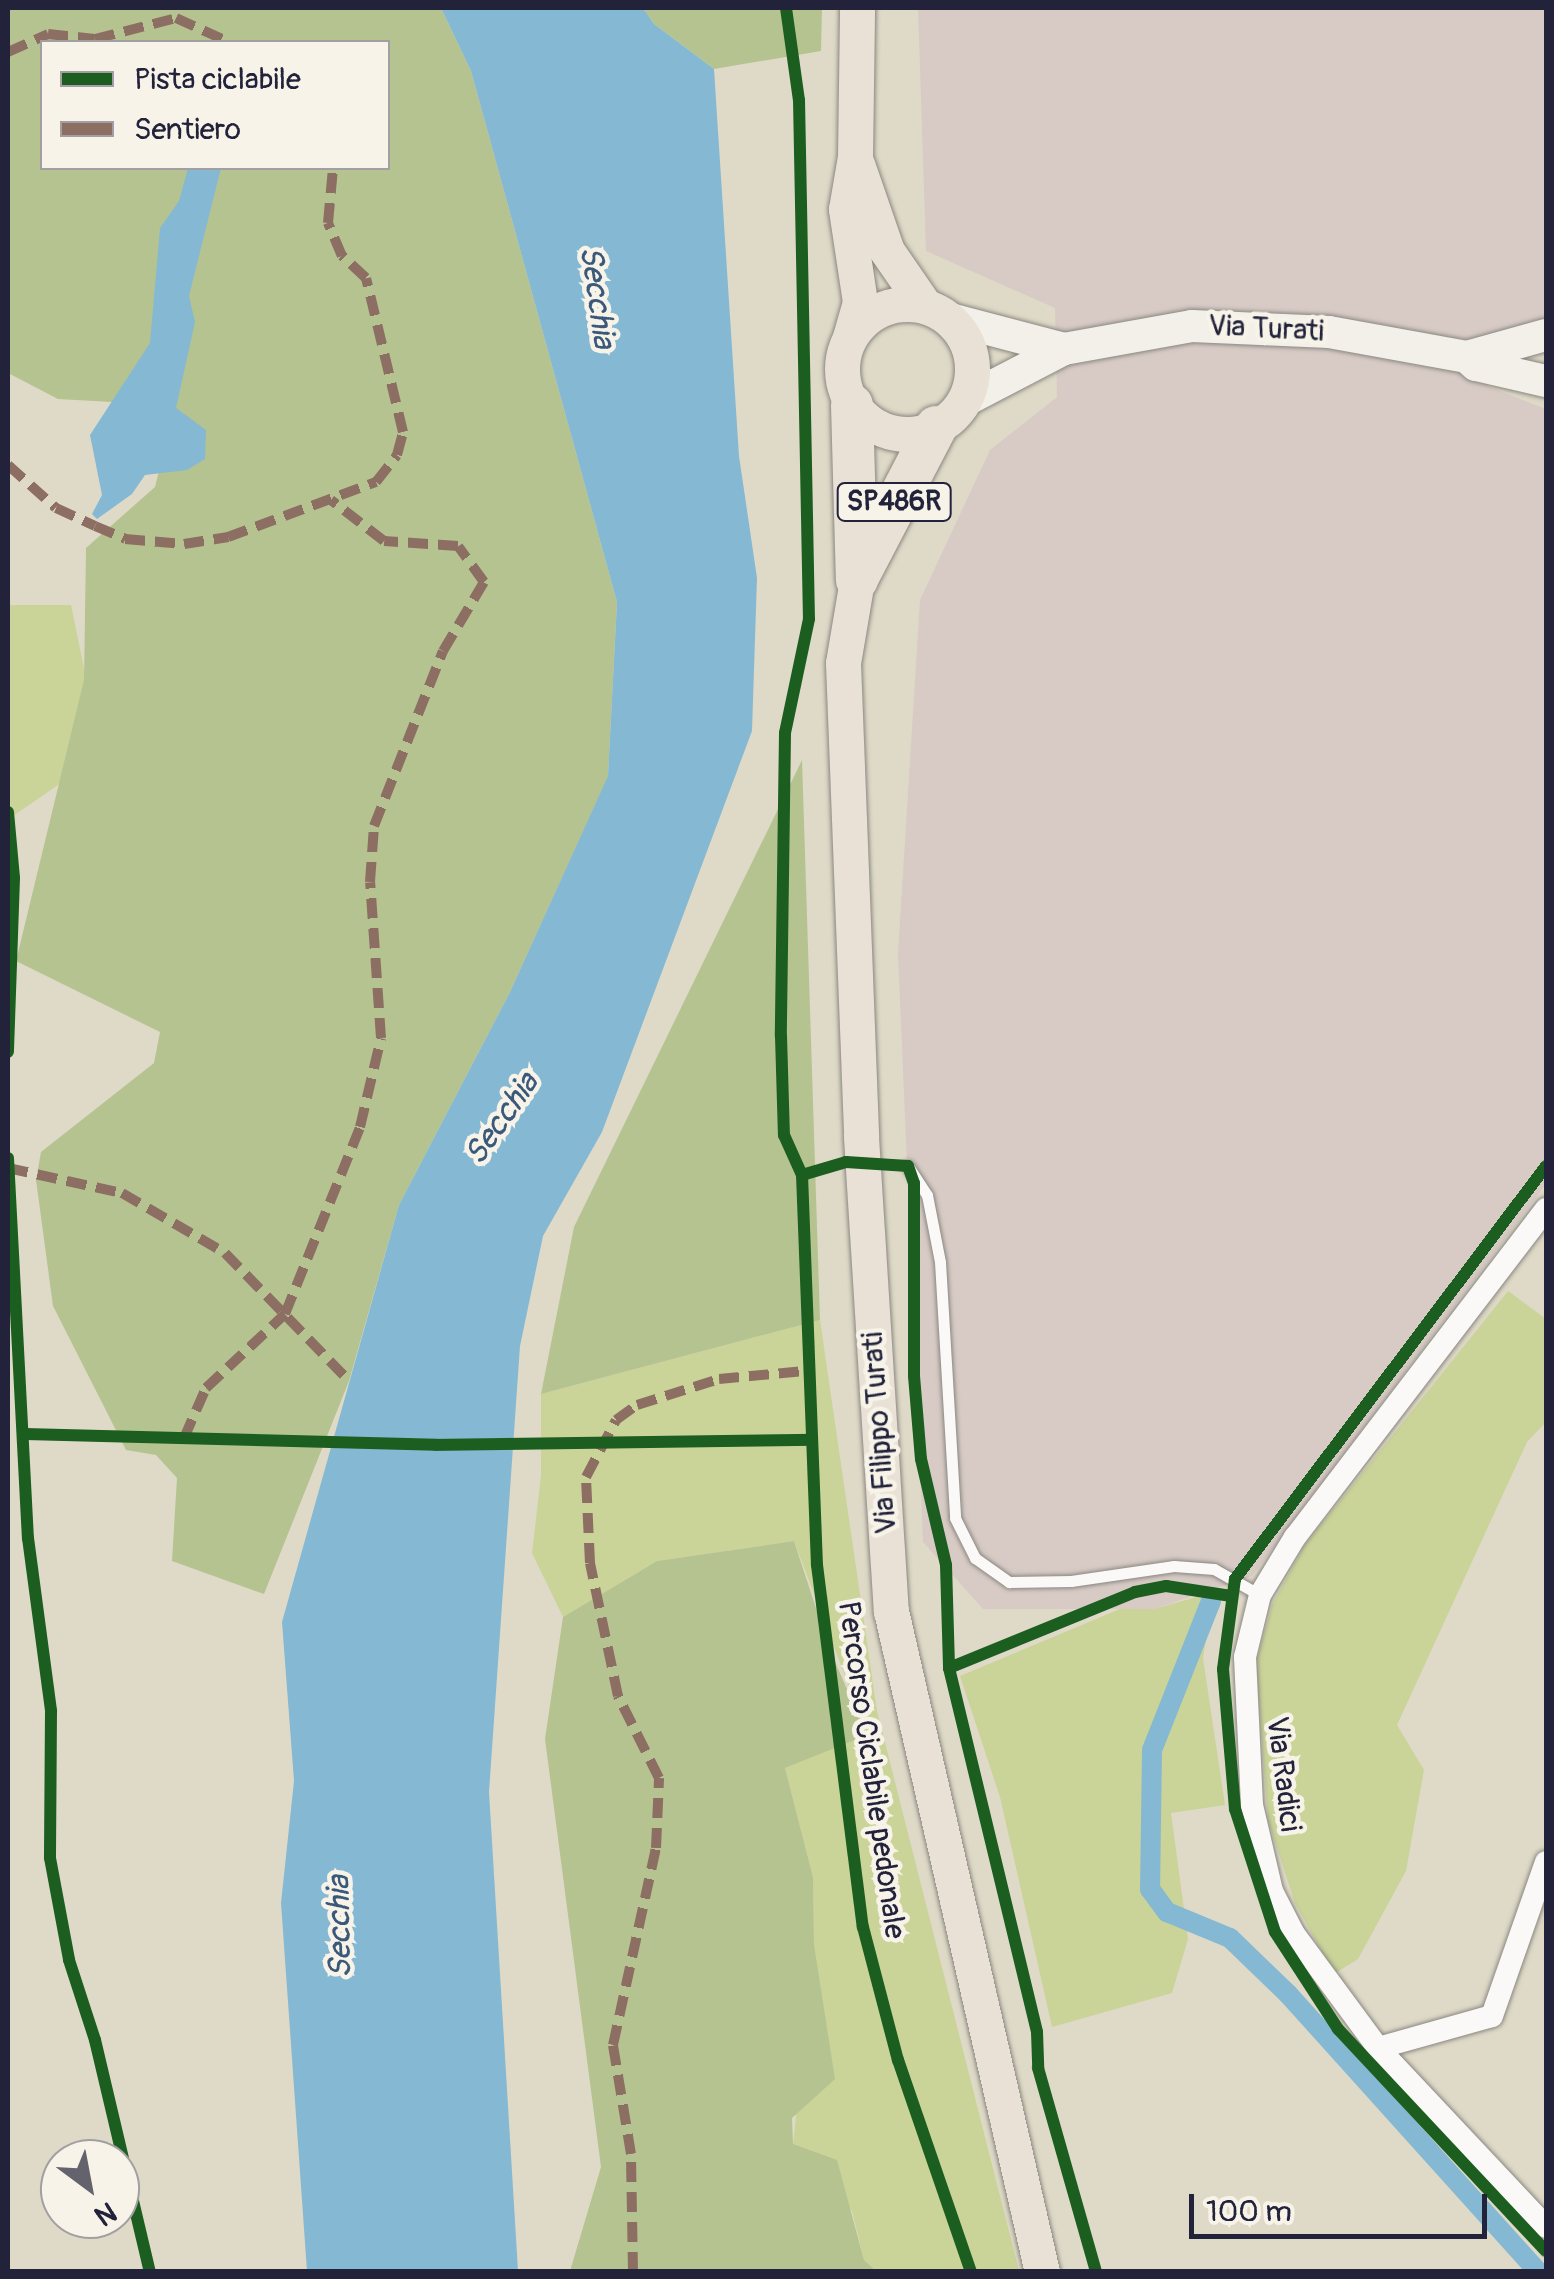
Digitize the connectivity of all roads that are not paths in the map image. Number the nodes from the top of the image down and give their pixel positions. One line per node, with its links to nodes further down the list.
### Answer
1 (857, 8): 2 (main road, SP486R)
2 (855, 156): 3 (main road, SP486R); 5 (main road, SP486R)
3 (938, 313): 5 (main road); 6 (street); 10 (main road, SP486R)
4 (1546, 334): 7 (street, Via Turati)
5 (850, 338): 9 (main road, SP486R)
6 (1064, 349): 7 (street, Via Turati); 10 (street)
7 (1467, 357): 8 (street, Via Turati)
8 (1546, 381)
9 (852, 405): 10 (main road); 11 (highway, SP486R)
10 (950, 414): 11 (highway, SP486R)
11 (857, 580): 18 (main road, Via Filippo Turati / SP486R)
12 (908, 1166): 14 (lane)
13 (1546, 1210): 14 (street, Via Radici)
14 (1260, 1595): 16 (street, Via Radici)
15 (1546, 1862): 16 (street)
16 (1378, 2048): 17 (street, Via Radici)
17 (1546, 2227)
18 (1042, 2272)

